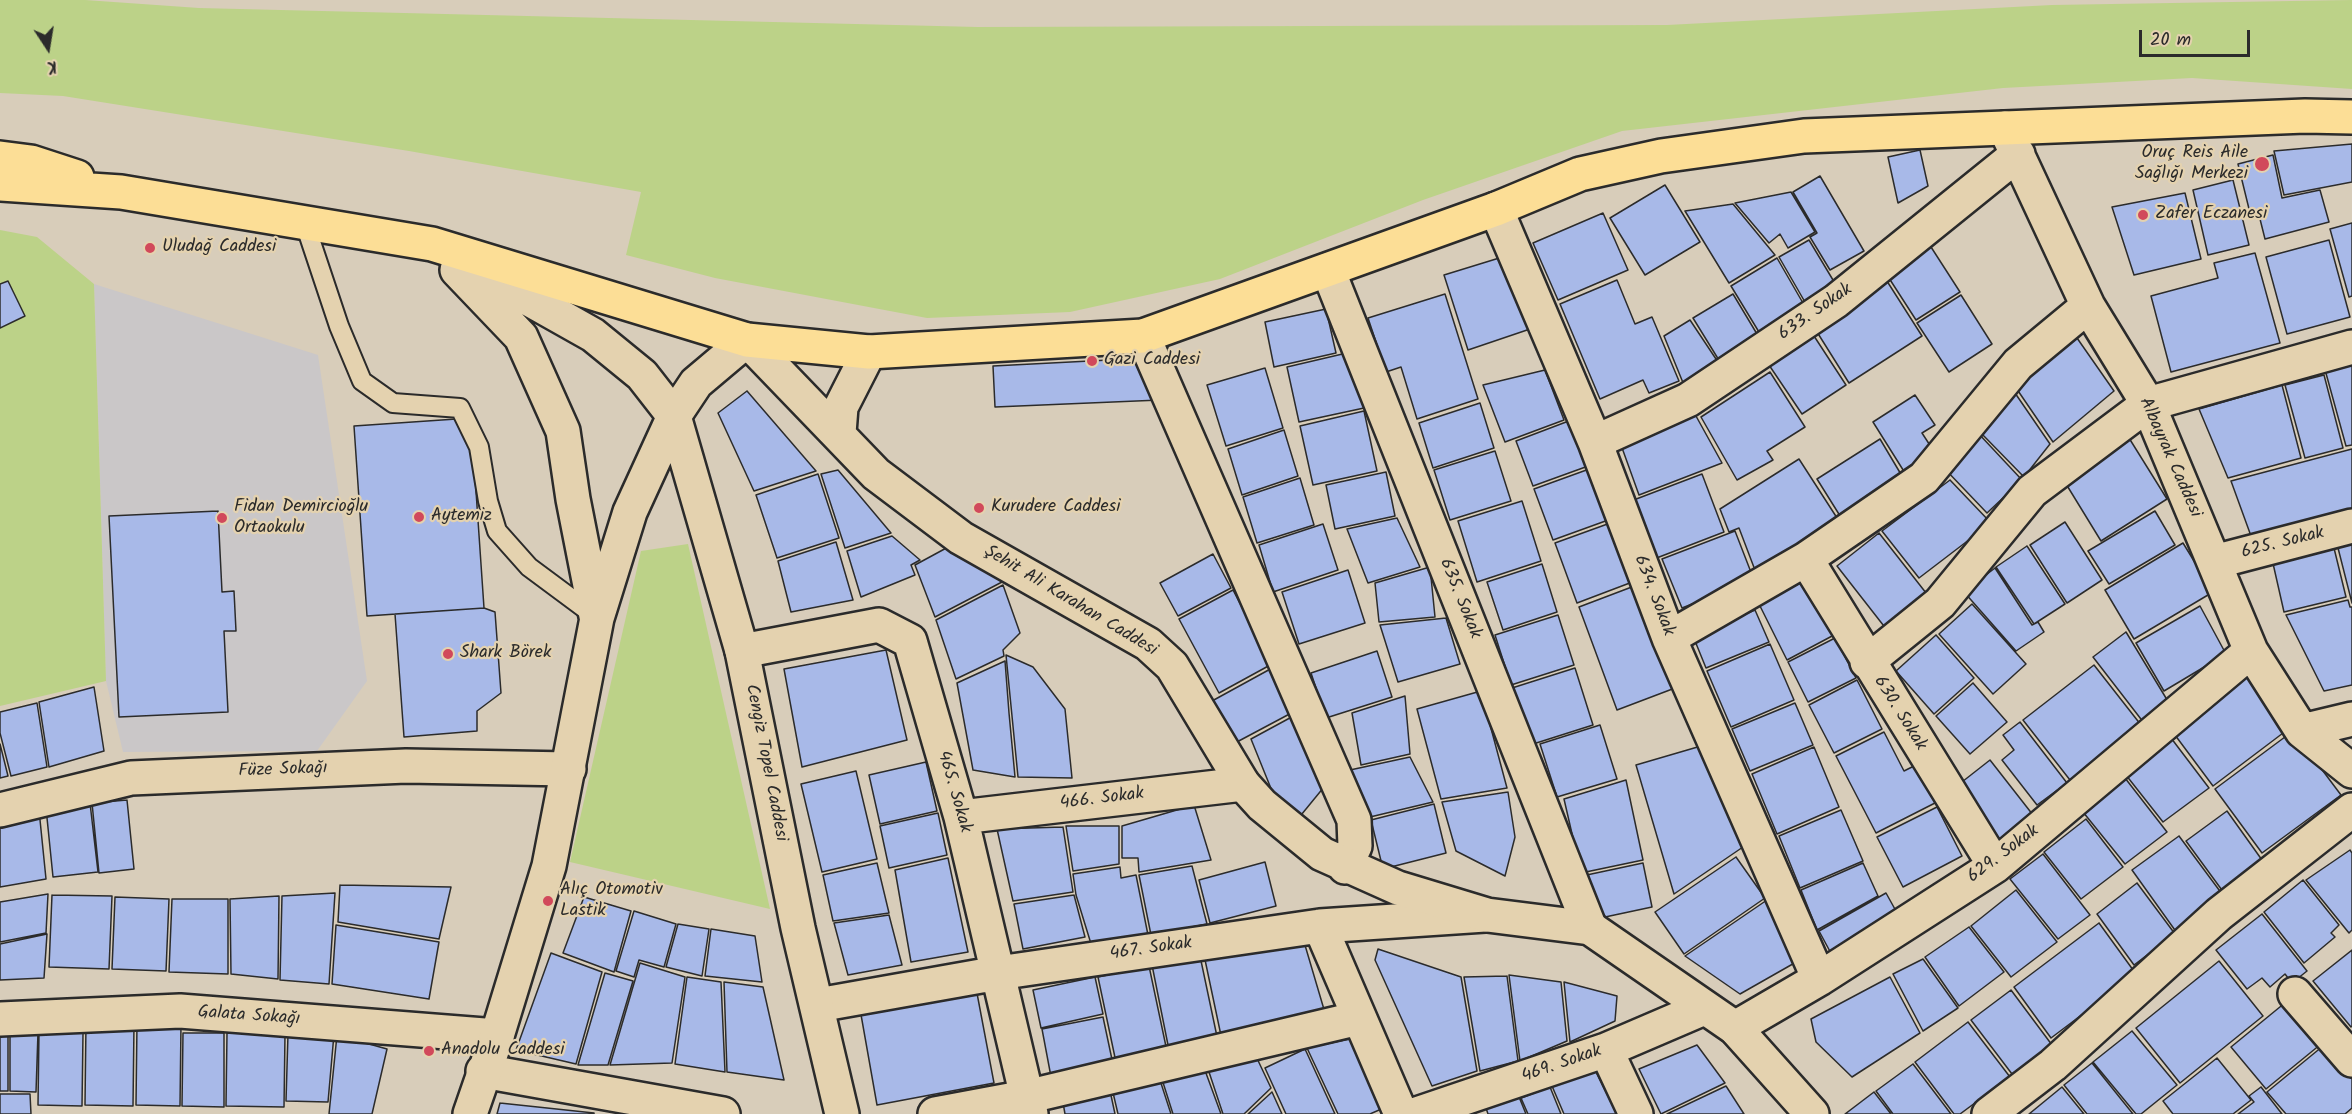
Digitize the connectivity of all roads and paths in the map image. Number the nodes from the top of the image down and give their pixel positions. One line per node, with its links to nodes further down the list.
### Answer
1 (2352, 117): 2 (main road)
2 (2012, 141): 6 (main road); 10 (street, Albayrak Caddesi); 18 (street, 633. Sokak)
3 (0, 158): 5 (main road)
4 (0, 184): 5 (main road)
5 (121, 192): 7 (main road)
6 (1496, 209): 9 (main road); 18 (street, 634. Sokak)
7 (305, 224): 8 (main road); 22 (lane)
8 (432, 244): 12 (main road); 16 (street); 22 (street)
9 (1328, 270): 11 (main road); 39 (street, 635. Sokak)
10 (2088, 306): 15 (street, Albayrak Caddesi); 20 (street)
11 (1143, 336): 14 (main road); 36 (street)
12 (747, 340): 14 (main road); 16 (street); 17 (street, Şehit Ali Karahan Caddesi)
13 (2352, 347): 15 (street)
14 (869, 352): 17 (street)
15 (2148, 404): 21 (street, Albayrak Caddesi); 26 (street)
16 (674, 416): 22 (street); 24 (street, Cengiz Topel Caddesi)
17 (839, 433): 31 (street, Şehit Ali Karahan Caddesi)
18 (1595, 442): 23 (street, 634. Sokak)
19 (2352, 526): 21 (street, 625. Sokak)
20 (1806, 560): 23 (street); 26 (street, 630. Sokak)
21 (2214, 562): 25 (street, Albayrak Caddesi)
22 (597, 618): 29 (street)
23 (1669, 638): 41 (street, 634. Sokak)
24 (742, 651): 34 (street, 465. Sokak); 43 (street, Cengiz Topel Caddesi)
25 (2251, 651): 28 (street, Albayrak Caddesi); 35 (street, 629. Sokak)
26 (1867, 662): 35 (street, 630. Sokak)
27 (2352, 719): 28 (street)
28 (2302, 731): 30 (street, Albayrak Caddesi)
29 (569, 769): 32 (street, Füze Sokağı); 48 (street)
30 (2352, 771)
31 (1243, 784): 34 (street, 466. Sokak); 36 (street, Şehit Ali Karahan Caddesi)
32 (0, 810)
33 (2352, 810): 61 (street)
34 (961, 817): 40 (street, 465. Sokak)
35 (1995, 866): 41 (street, 629. Sokak)
36 (1345, 867): 37 (street, Şehit Ali Karahan Caddesi)
37 (1487, 915): 38 (street, 467. Sokak); 39 (street, Şehit Ali Karahan Caddesi)
38 (1320, 926): 40 (street, 467. Sokak); 45 (street)
39 (1590, 928): 44 (street, Şehit Ali Karahan Caddesi)
40 (998, 973): 43 (street, 467. Sokak); 52 (street, 465. Sokak)
41 (1819, 979): 47 (street, 629. Sokak)
42 (2295, 994): 50 (street)
43 (818, 1005): 55 (street, Cengiz Topel Caddesi)
44 (1704, 1008): 47 (street, Şehit Ali Karahan Caddesi); 49 (street, 469. Sokak)
45 (1359, 1018): 52 (street); 57 (street)
46 (0, 1019): 48 (street, Galata Sokağı)
47 (1735, 1028): 60 (street, Şehit Ali Karahan Caddesi)
48 (497, 1036): 51 (street)
49 (1606, 1050): 58 (street, 469. Sokak); 59 (street)
50 (2352, 1060)
51 (483, 1071): 53 (street); 54 (street)
52 (1029, 1106): 56 (street)
53 (470, 1114)
54 (723, 1114)
55 (842, 1114)
56 (935, 1114)
57 (1401, 1114)
58 (1417, 1114)
59 (1636, 1114)
60 (1812, 1114)
61 (1989, 1114)

